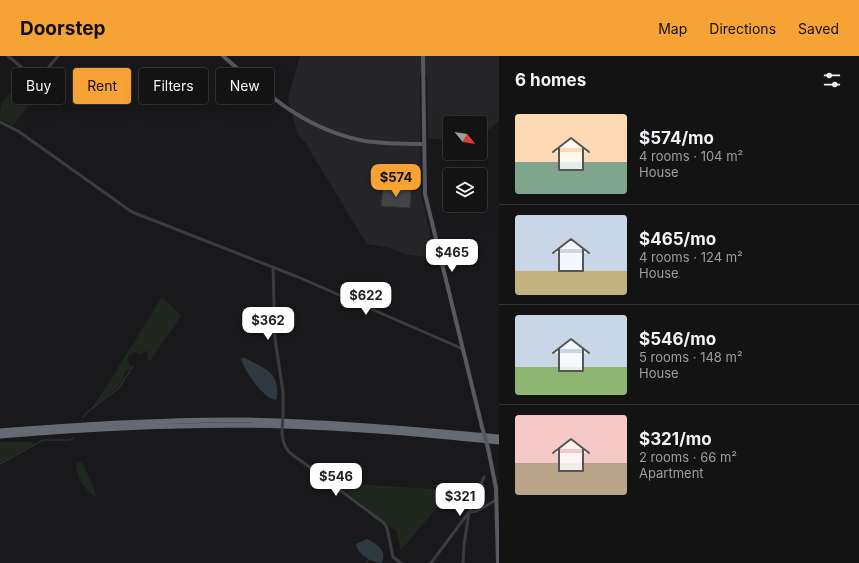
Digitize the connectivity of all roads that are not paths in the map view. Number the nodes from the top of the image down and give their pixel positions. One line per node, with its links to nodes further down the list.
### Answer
1 (58, 56): 6 (street)
2 (223, 56): 8 (main road)
3 (423, 56): 8 (main road)
4 (11, 57): 5 (street)
5 (23, 68)
6 (48, 68)
7 (0, 122): 9 (street)
8 (424, 144): 10 (main road)
9 (273, 267): 10 (street); 18 (street, bridge)
10 (463, 349): 16 (main road, bridge)
11 (0, 431): 13 (highway)
12 (0, 436): 14 (highway)
13 (499, 437)
14 (499, 442)
15 (484, 478): 17 (street)
16 (496, 500): 17 (street); 21 (main road)
17 (469, 512): 19 (street); 20 (street)
18 (401, 563)
19 (431, 563)
20 (464, 563)
21 (498, 563)

